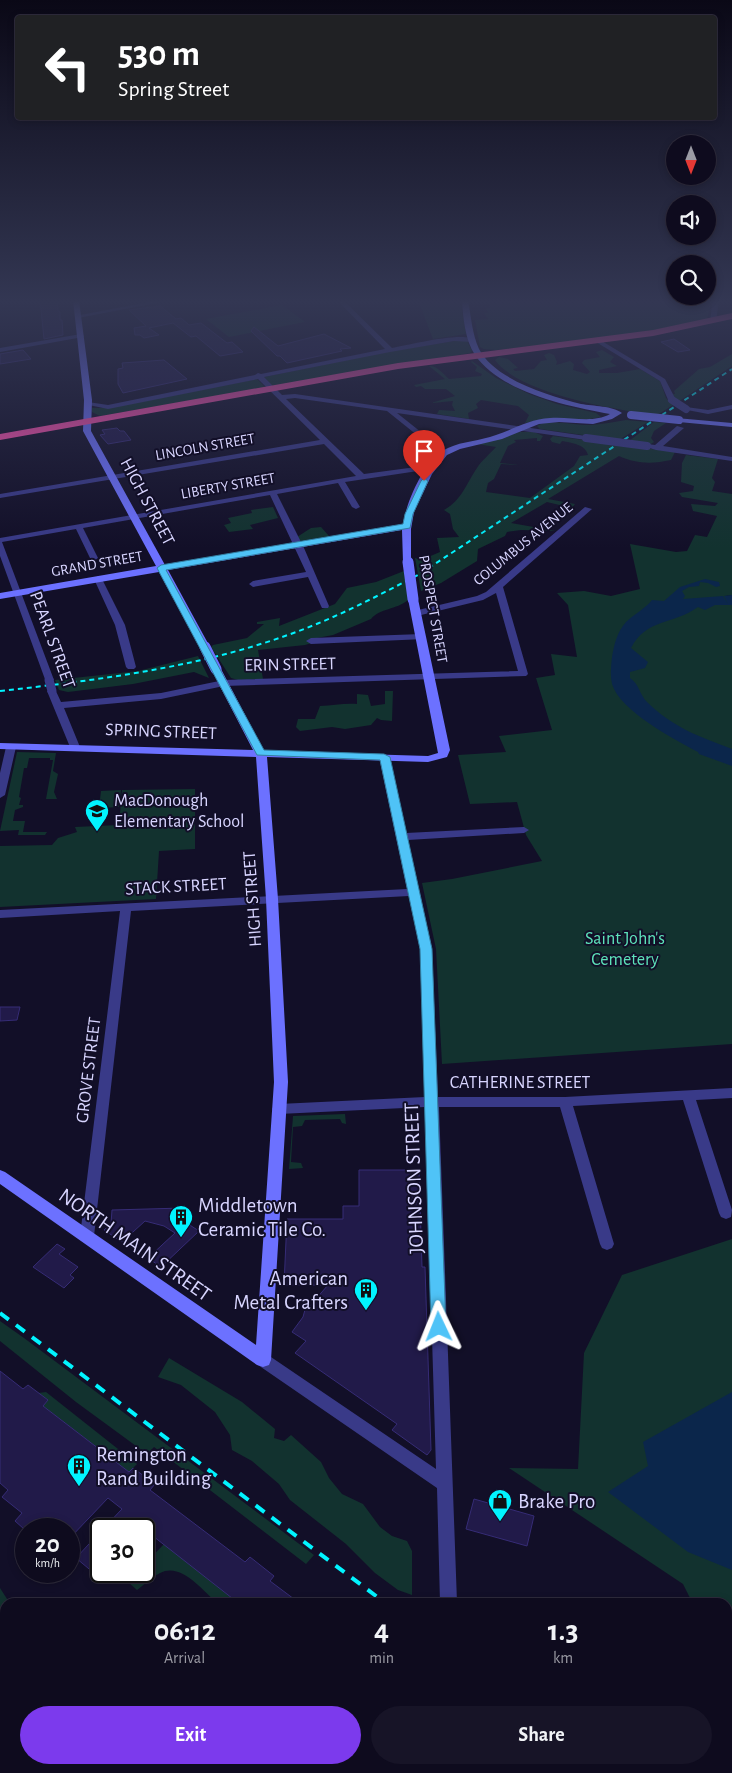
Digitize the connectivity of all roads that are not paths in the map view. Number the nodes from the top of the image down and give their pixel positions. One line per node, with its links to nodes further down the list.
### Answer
1 (86, 383): 9 (street, HIGH STREET)
2 (222, 383): 9 (street)
3 (266, 383): 7 (street)
4 (306, 383): 7 (highway)
5 (517, 383): 12 (street)
6 (664, 383): 10 (street, bridge)
7 (272, 389): 8 (street); 13 (highway)
8 (280, 397): 11 (street); 18 (street)
9 (88, 404): 13 (street, HIGH STREET)
10 (732, 407)
11 (388, 409): 16 (street); 20 (street)
12 (617, 413): 14 (street, bridge); 16 (street)
13 (86, 422): 17 (highway); 23 (street, HIGH STREET)
14 (679, 424): 15 (street); 19 (street)
15 (732, 425)
16 (522, 428): 19 (street, bridge); 20 (street)
17 (0, 437)
18 (326, 441): 23 (street, LINCOLN STREET); 24 (street)
19 (656, 448): 21 (street)
20 (443, 454): 22 (street, PROSPECT STREET)
21 (732, 459)
22 (431, 467): 24 (street, LIBERTY STREET); 32 (street, PROSPECT STREET)
23 (112, 477): 27 (street, LINCOLN STREET); 30 (street, HIGH STREET)
24 (362, 477): 25 (street, LIBERTY STREET)
25 (340, 480): 26 (street, LIBERTY STREET); 28 (street)
26 (272, 492): 30 (street, LIBERTY STREET); 35 (street)
27 (0, 496)
28 (356, 507)
29 (588, 509): 41 (street, COLUMBUS AVENUE)
30 (133, 517): 31 (street, LIBERTY STREET); 37 (street, HIGH STREET)
31 (78, 526): 33 (street, LIBERTY STREET); 36 (street)
32 (407, 526): 35 (street, GRAND STREET); 45 (street, PROSPECT STREET, bridge)
33 (0, 540)
34 (0, 544): 42 (street, PEARL STREET)
35 (297, 544): 37 (street, GRAND STREET); 38 (street)
36 (94, 558)
37 (161, 568): 39 (street, GRAND STREET); 50 (street, HIGH STREET, bridge)
38 (312, 574): 40 (street); 44 (street)
39 (98, 579): 42 (street, GRAND STREET); 48 (street)
40 (253, 584)
41 (498, 585): 45 (street, COLUMBUS AVENUE); 49 (street, ERIN STREET)
42 (18, 592): 43 (street, GRAND STREET); 51 (street, PEARL STREET, bridge)
43 (0, 596)
44 (325, 606)
45 (417, 613): 46 (street, PROSPECT STREET)
46 (422, 636): 47 (street); 49 (street, PROSPECT STREET)
47 (312, 641)
48 (131, 667)
49 (430, 677): 50 (street, ERIN STREET); 55 (street, PROSPECT STREET)
50 (224, 683): 51 (street, ERIN STREET); 54 (street, HIGH STREET)
51 (59, 705): 53 (street, PEARL STREET)
52 (6, 746): 53 (street, SPRING STREET); 57 (street)
53 (75, 747): 54 (street, SPRING STREET)
54 (261, 753): 56 (street, SPRING STREET); 61 (street, HIGH STREET)
55 (440, 756): 56 (street, SPRING STREET)
56 (384, 757): 59 (street, JOHNSON STREET)
57 (0, 795)
58 (524, 830): 59 (street)
59 (402, 837): 60 (street, JOHNSON STREET)
60 (414, 892): 61 (street, STACK STREET); 66 (street, JOHNSON STREET)
61 (272, 899): 62 (street, STACK STREET); 68 (street, HIGH STREET)
62 (126, 907): 63 (street, STACK STREET); 71 (street, GROVE STREET)
63 (0, 914)
64 (732, 1093): 65 (street, CATHERINE STREET)
65 (688, 1096): 67 (street, CATHERINE STREET); 70 (street)
66 (431, 1102): 67 (street, CATHERINE STREET); 68 (street, CATHERINE STREET); 74 (street, JOHNSON STREET)
67 (565, 1102): 72 (street)
68 (279, 1109): 73 (street, HIGH STREET)
69 (0, 1176): 71 (street, NORTH MAIN STREET)
70 (726, 1213)
71 (87, 1236): 73 (street, NORTH MAIN STREET)
72 (608, 1244)
73 (263, 1360): 74 (street, NORTH MAIN STREET)
74 (444, 1484): 75 (street, JOHNSON STREET)
75 (450, 1598)

